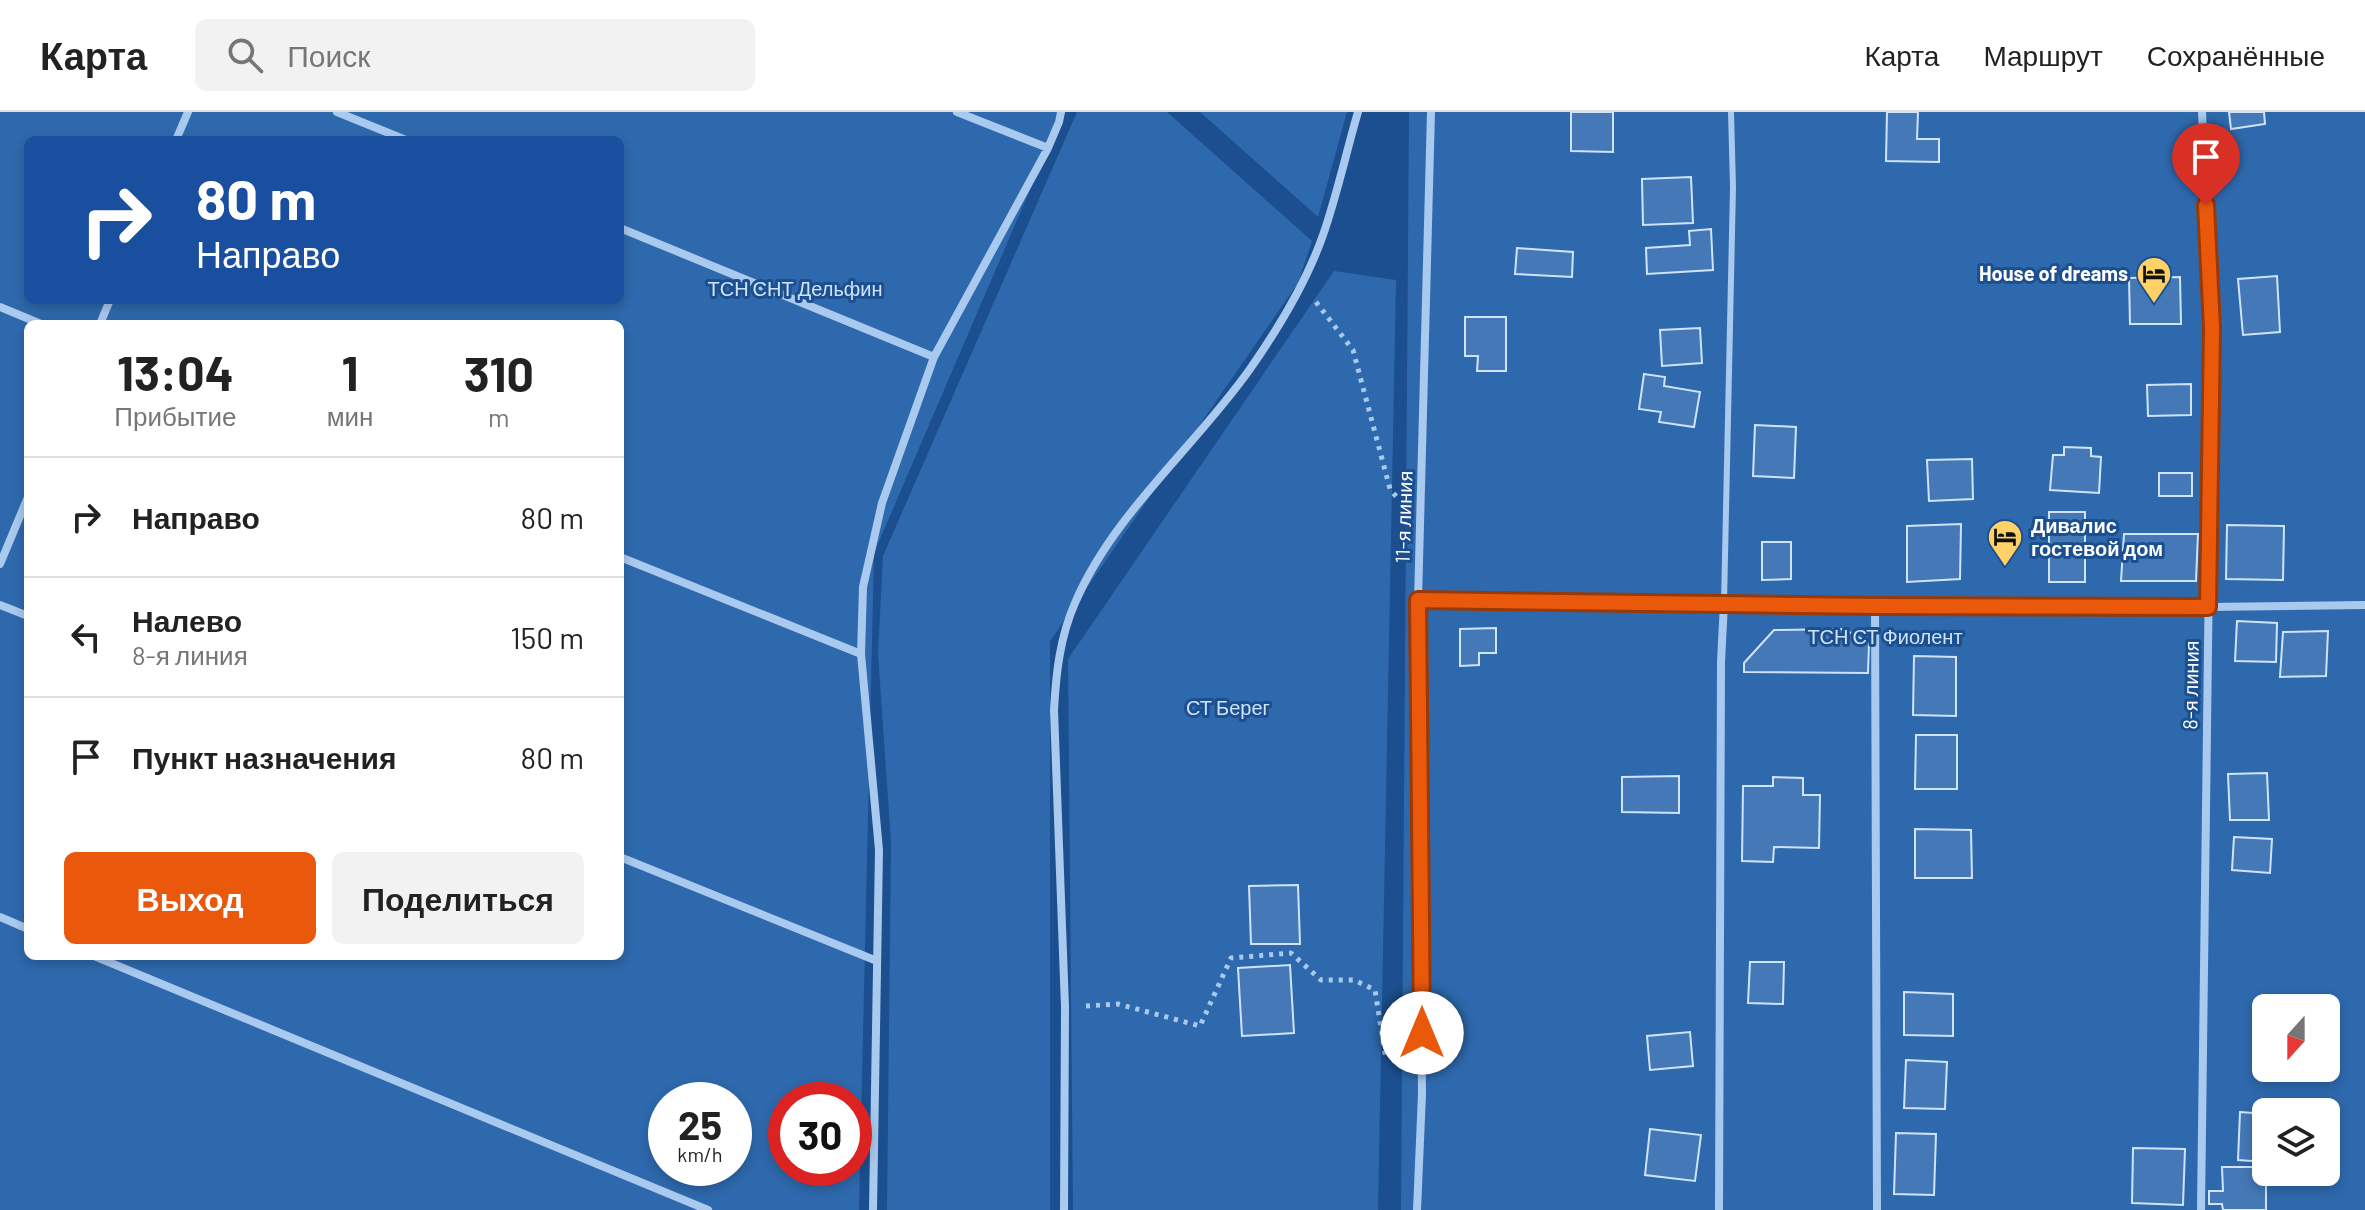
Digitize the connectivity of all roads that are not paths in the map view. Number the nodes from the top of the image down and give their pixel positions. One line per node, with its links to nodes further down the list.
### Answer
1 (188, 112): 9 (street)
2 (337, 112): 10 (street)
3 (957, 112): 11 (street)
4 (1061, 112): 11 (street)
5 (1358, 112): 34 (street)
6 (1431, 112): 19 (street, 11-я линия)
7 (1731, 112): 20 (lane)
8 (2202, 112): 24 (street, 8-я линия)
9 (178, 136)
10 (396, 136)
11 (1048, 148): 15 (street)
12 (624, 230): 15 (street)
13 (0, 307): 14 (street)
14 (31, 320)
15 (934, 357): 26 (street)
16 (24, 507): 18 (street)
17 (624, 559): 26 (street)
18 (0, 564)
19 (1418, 600): 20 (lane); 35 (street, 11-я линия)
20 (1724, 603): 23 (street); 36 (street)
21 (0, 605): 25 (street)
22 (2365, 605): 24 (street)
23 (1875, 606): 24 (street); 37 (street)
24 (2208, 607): 38 (street, 8-я линия)
25 (24, 614)
26 (861, 654): 31 (street)
27 (624, 859): 31 (street)
28 (0, 917): 29 (street)
29 (24, 927)
30 (104, 960): 32 (street)
31 (877, 961): 33 (street)
32 (708, 1210)
33 (873, 1210)
34 (1064, 1210)
35 (1417, 1210)
36 (1719, 1210)
37 (1877, 1210)
38 (2201, 1210)

